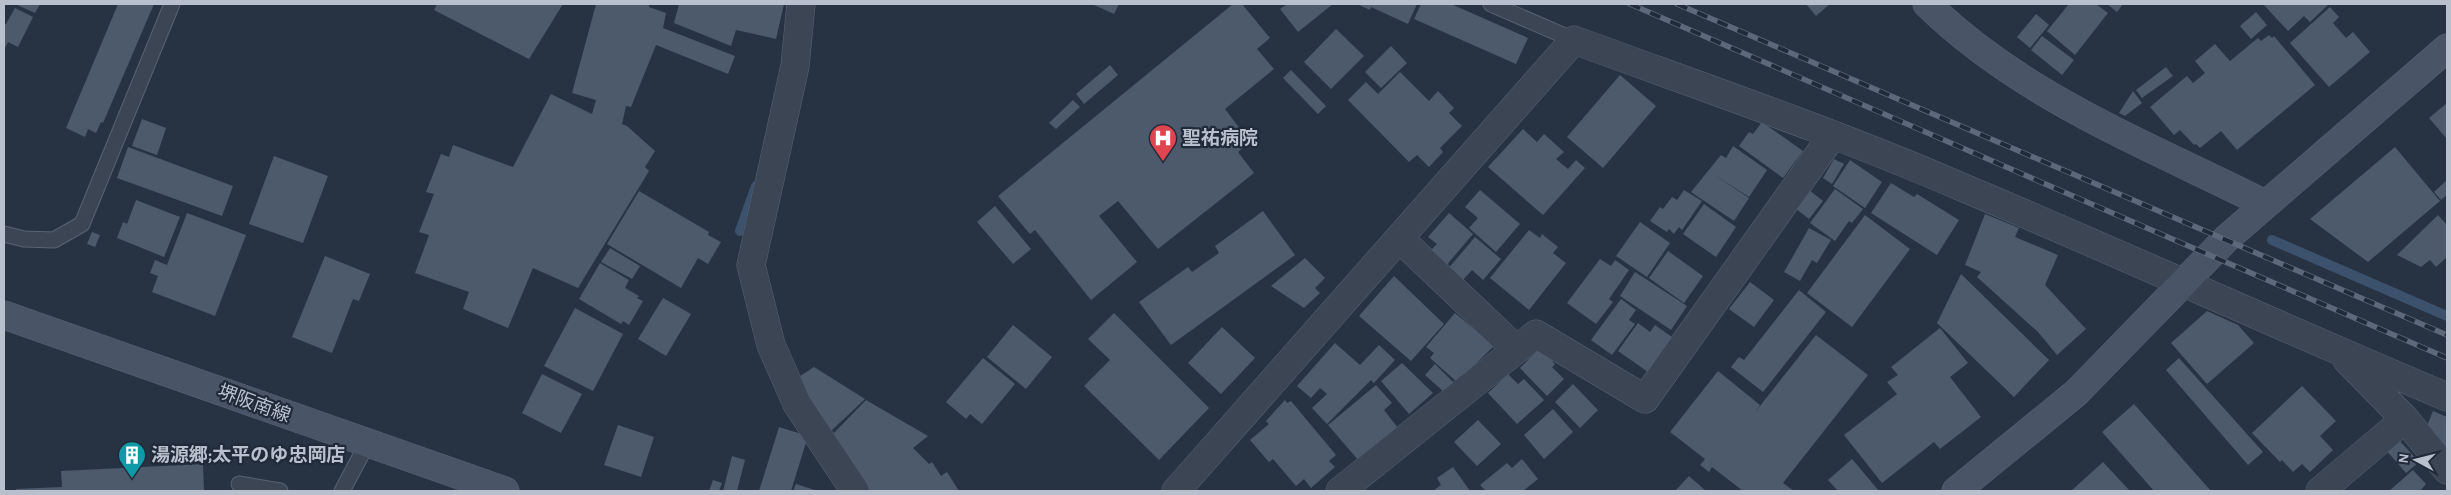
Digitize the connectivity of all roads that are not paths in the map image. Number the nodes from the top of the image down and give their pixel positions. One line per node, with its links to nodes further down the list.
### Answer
1 (172, 4): 9 (lane)
2 (801, 4): 23 (street)
3 (1491, 4): 5 (lane)
4 (1927, 4): 8 (street)
5 (1574, 40): 7 (street); 10 (street)
6 (2447, 48): 8 (street)
7 (1832, 136): 11 (street); 13 (street)
8 (2265, 204): 11 (street)
9 (4, 234)
10 (1400, 239): 13 (street); 24 (street)
11 (2182, 284): 14 (street); 26 (street)
12 (4, 315): 17 (street, 堺阪南線)
13 (1516, 349): 25 (street)
14 (2340, 352): 15 (street); 16 (street)
15 (2447, 397)
16 (2405, 419): 18 (street); 27 (street)
17 (367, 444): 21 (lane); 22 (street, 堺阪南線)
18 (2447, 470)
19 (239, 484): 20 (lane)
20 (280, 491)
21 (342, 491)
22 (505, 491)
23 (855, 491)
24 (1176, 491)
25 (1340, 491)
26 (1956, 491)
27 (2320, 491)

